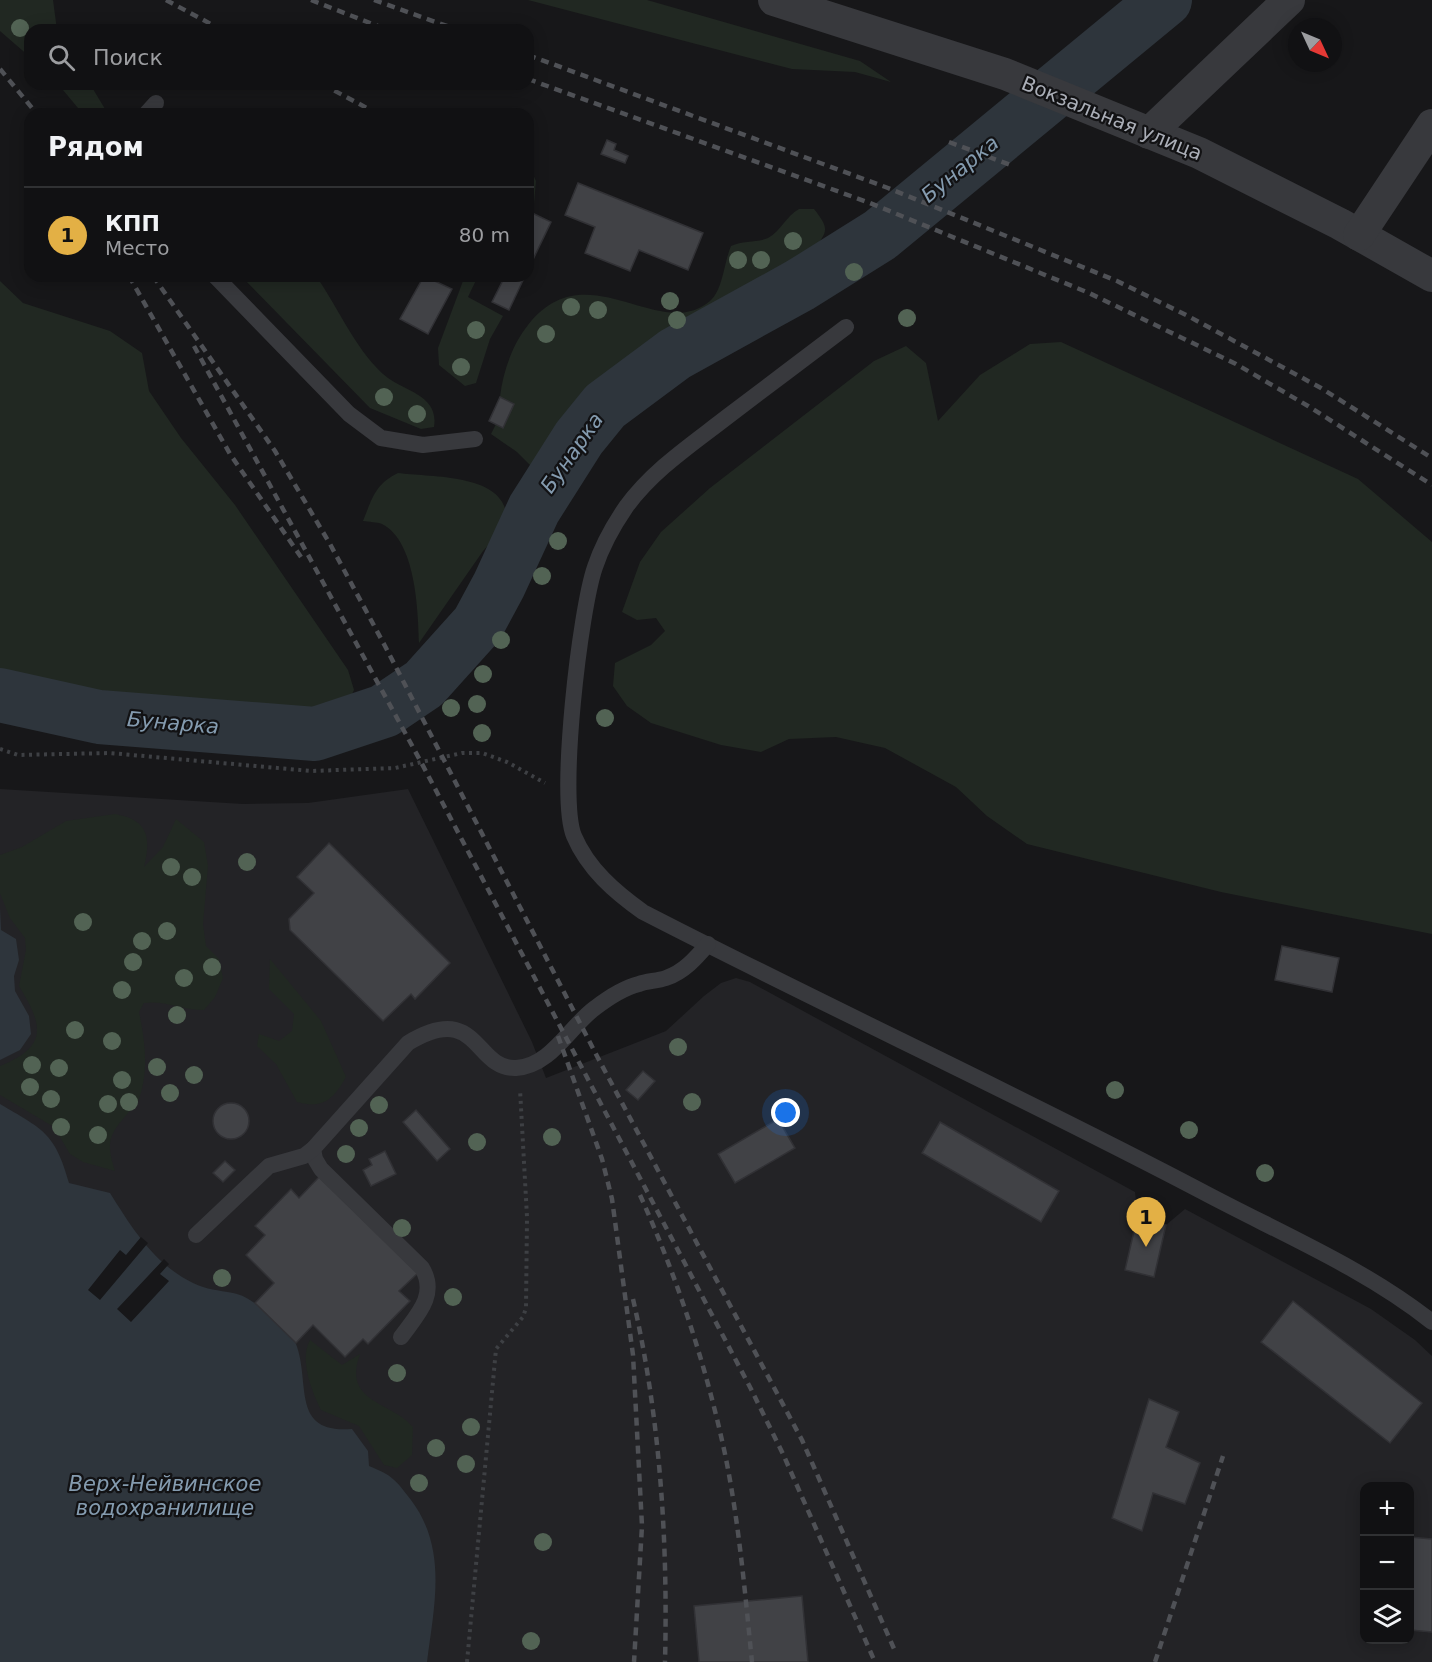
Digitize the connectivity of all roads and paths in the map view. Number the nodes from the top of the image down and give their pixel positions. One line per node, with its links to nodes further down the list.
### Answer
1 (774, 0): 4 (street, Вокзальная улица)
2 (1289, 0): 4 (street)
3 (1432, 125): 5 (street)
4 (1149, 133): 5 (street, Вокзальная улица)
5 (1359, 235): 6 (street, Вокзальная улица)
6 (1432, 276)
7 (221, 282): 9 (lane)
8 (846, 327): 11 (lane)
9 (475, 439)
10 (0, 749): 11 (path)
11 (569, 798): 12 (lane)
12 (708, 944): 13 (lane); 16 (lane)
13 (514, 1068): 14 (lane); 18 (path)
14 (313, 1149): 15 (lane); 17 (lane)
15 (196, 1235)
16 (1432, 1322)
17 (401, 1337)
18 (467, 1662)

